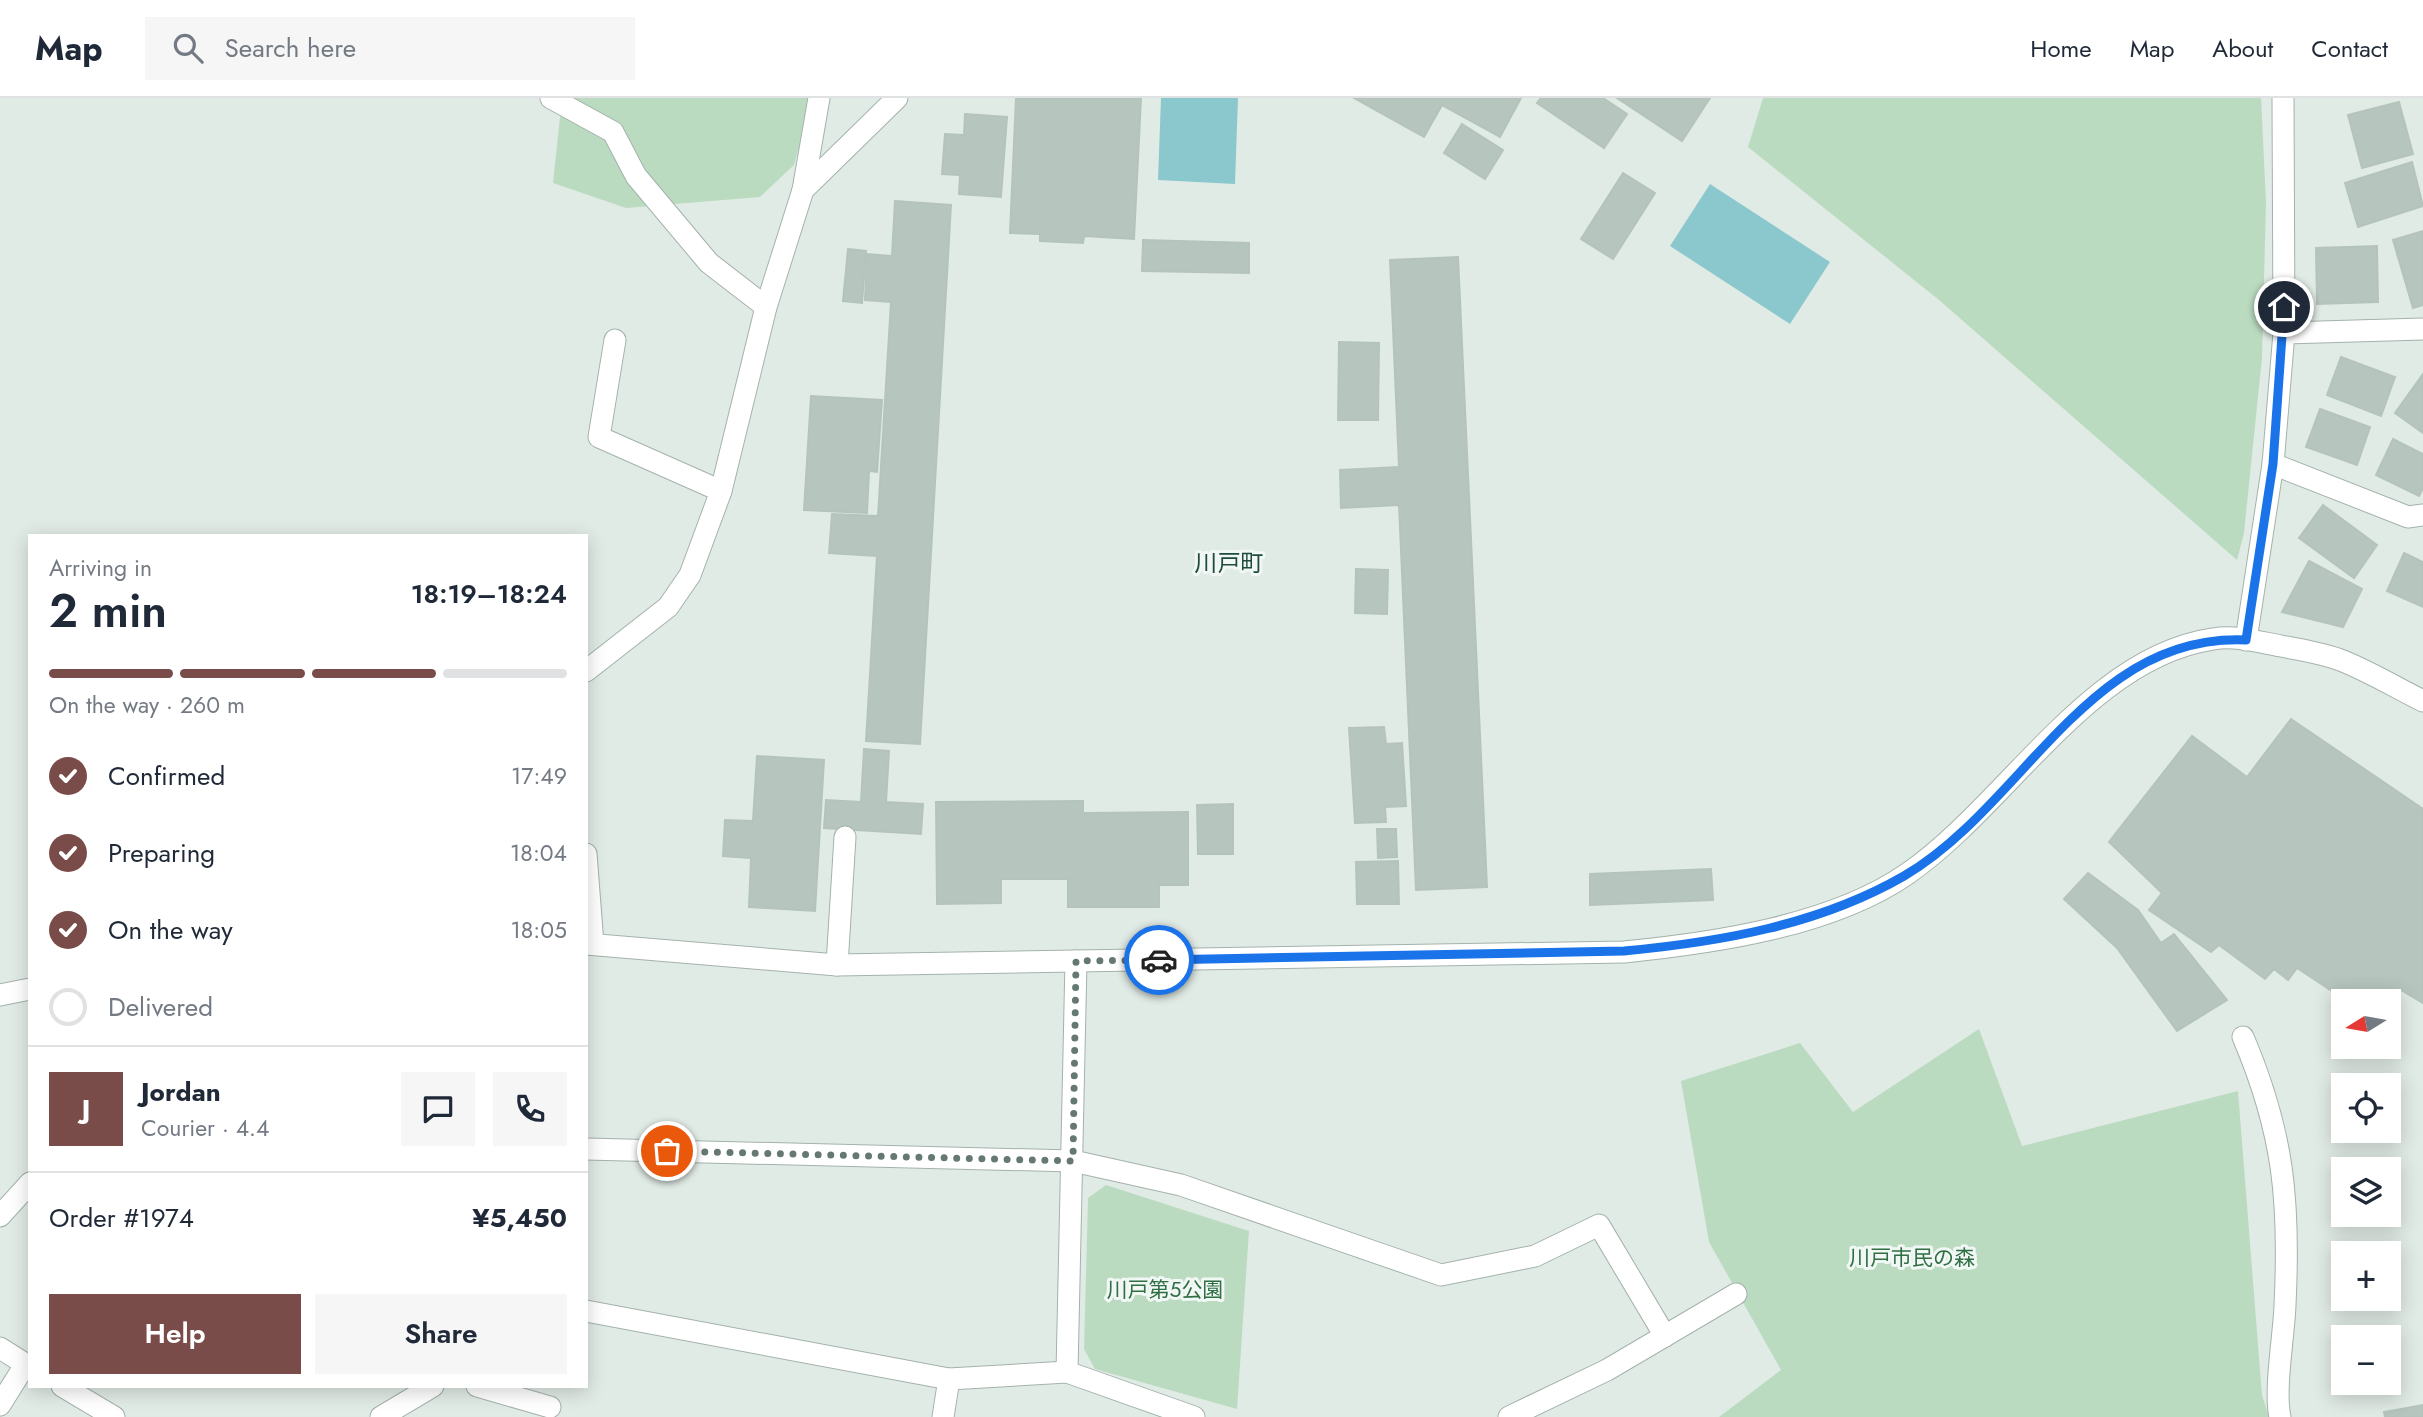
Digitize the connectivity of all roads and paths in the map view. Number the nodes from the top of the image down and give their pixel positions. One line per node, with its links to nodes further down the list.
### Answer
1 (551, 98): 6 (street)
2 (819, 98): 5 (street)
3 (897, 98): 5 (street)
4 (2283, 98): 8 (street)
5 (803, 190): 6 (street)
6 (766, 307): 11 (street)
7 (2423, 330): 8 (street)
8 (2284, 333): 10 (street)
9 (615, 340): 11 (street)
10 (2273, 464): 12 (street); 13 (street)
11 (721, 491): 14 (street)
12 (2423, 515)
13 (2246, 640): 15 (street); 19 (street)
14 (588, 669)
15 (2423, 702)
16 (845, 837): 20 (street)
17 (588, 899): 18 (street)
18 (590, 944): 20 (street)
19 (1076, 961): 20 (street); 25 (street)
20 (837, 965)
21 (28, 989): 22 (street)
22 (0, 995)
23 (2243, 1037): 45 (street)
24 (588, 1149): 25 (street)
25 (1073, 1161): 30 (street); 33 (street)
26 (28, 1187): 27 (street)
27 (0, 1216)
28 (1737, 1294): 30 (street)
29 (588, 1311): 34 (street)
30 (1665, 1336): 44 (street)
31 (0, 1348): 32 (street)
32 (27, 1366): 39 (street)
33 (1068, 1372): 34 (street); 43 (street)
34 (949, 1379): 42 (street)
35 (65, 1388): 40 (street)
36 (430, 1388): 41 (street)
37 (486, 1388): 38 (street)
38 (550, 1403)
39 (0, 1405)
40 (114, 1417)
41 (381, 1417)
42 (943, 1417)
43 (1194, 1417)
44 (1509, 1417)
45 (2280, 1417)

